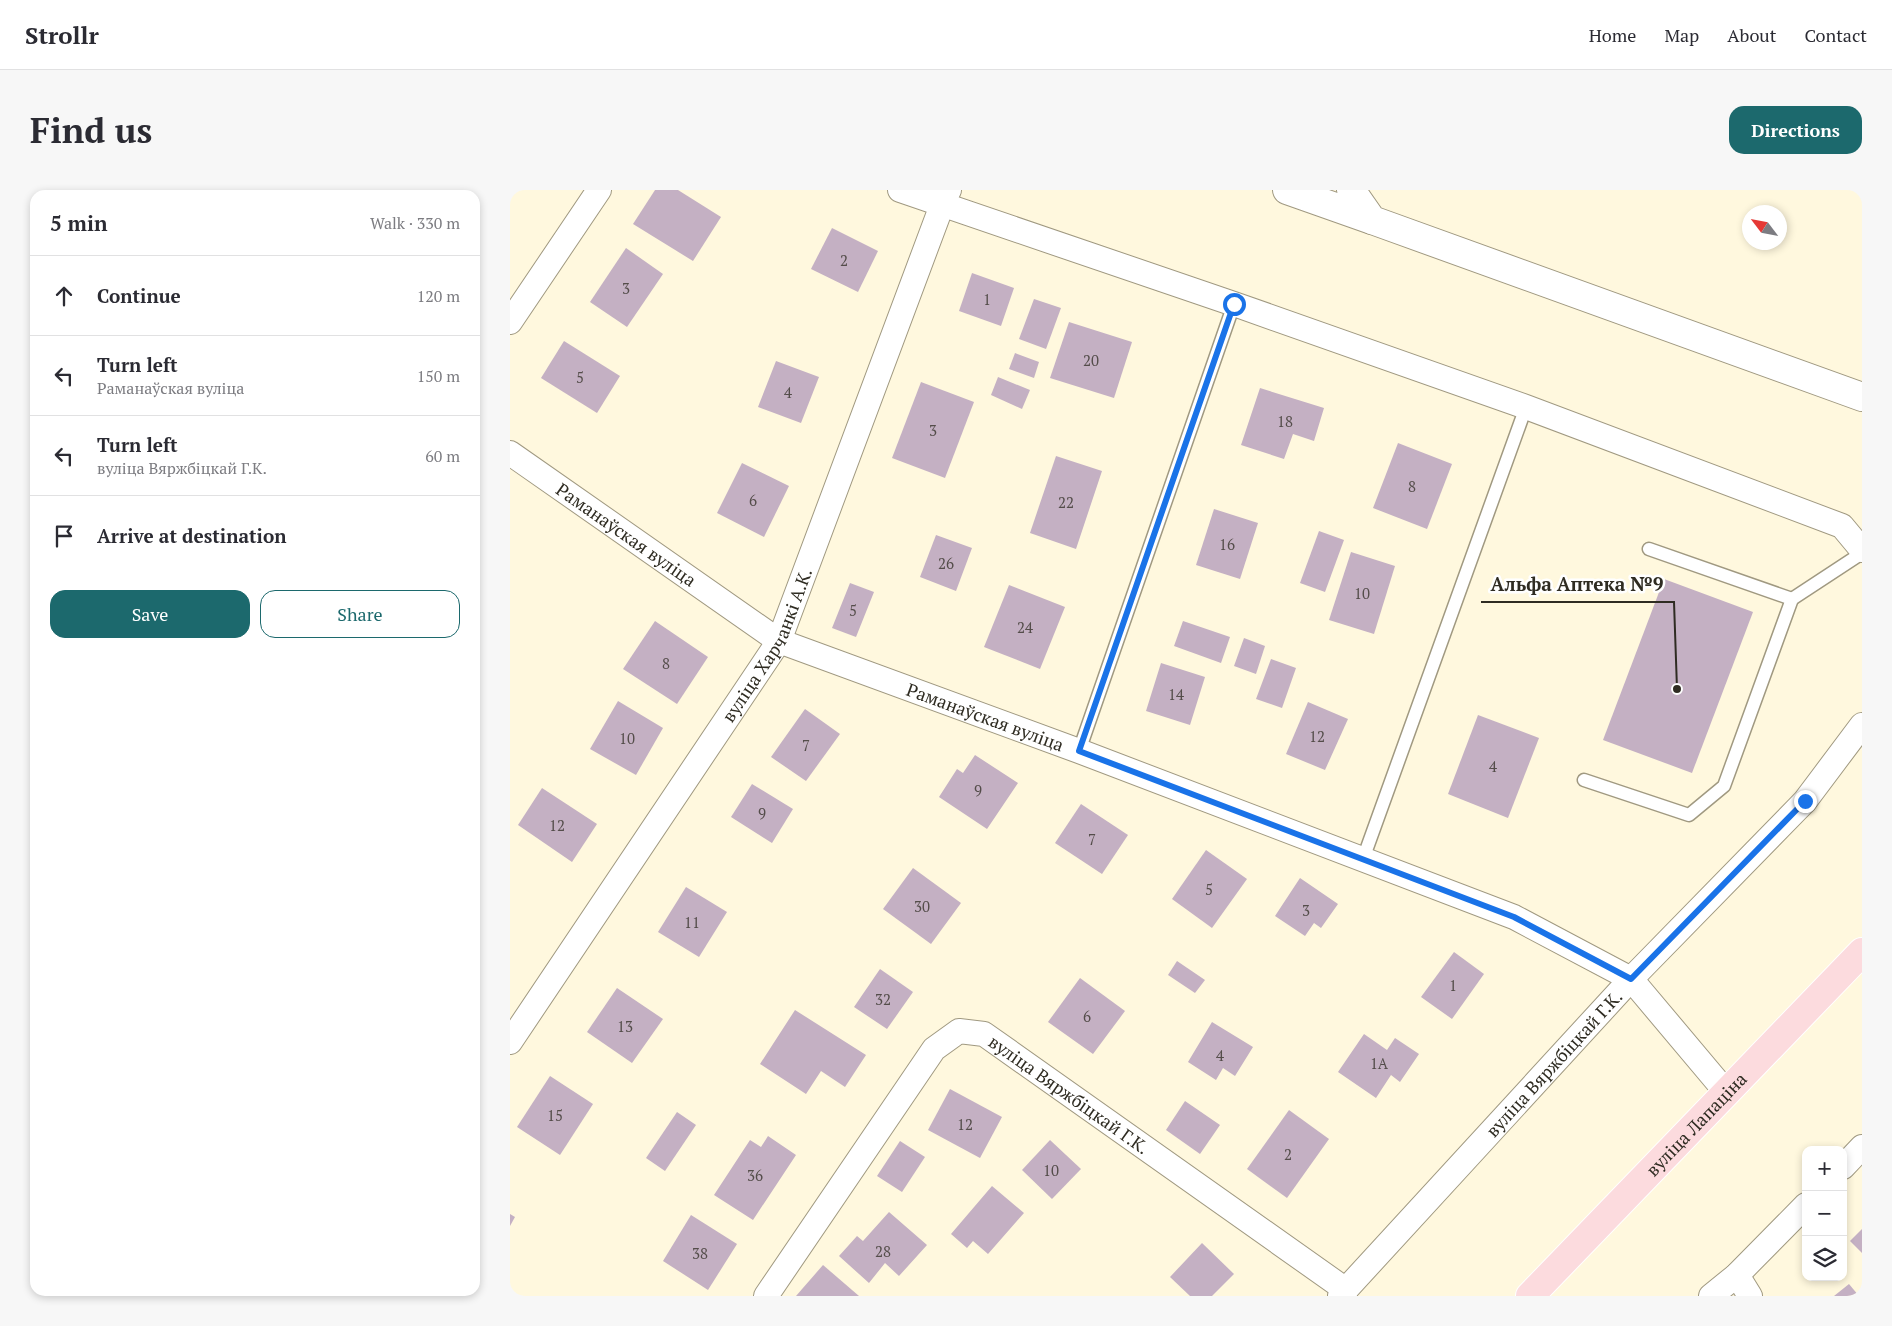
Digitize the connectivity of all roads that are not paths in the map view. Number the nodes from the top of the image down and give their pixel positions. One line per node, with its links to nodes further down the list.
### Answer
1 (599, 190): 8 (street)
2 (900, 190): 5 (street)
3 (1287, 190): 6 (main road)
4 (1351, 190): 6 (main road)
5 (946, 198): 7 (street); 15 (street, вуліца Харчанкі А.К.)
6 (1372, 220): 9 (main road)
7 (1234, 304): 10 (street); 17 (lane)
8 (510, 322)
9 (1862, 397)
10 (1526, 407): 13 (street); 19 (lane)
11 (510, 453): 15 (street, Раманаўская вуліца)
12 (1649, 549): 14 (lane)
13 (1862, 552): 14 (lane)
14 (1792, 598): 18 (lane)
15 (779, 641): 17 (street, Раманаўская вуліца); 22 (street, вуліца Харчанкі А.К.)
16 (1862, 725): 21 (street, вуліца Вяржбіцкай Г.К.)
17 (1079, 751): 19 (street, Раманаўская вуліца)
18 (1584, 780)
19 (1363, 859): 21 (street, Раманаўская вуліца)
20 (1862, 952): 23 (main road, вуліца Лапаціна)
21 (1631, 979): 23 (street); 28 (street, вуліца Вяржбіцкай Г.К.)
22 (510, 1042)
23 (1726, 1092): 30 (main road, вуліца Лапаціна)
24 (1862, 1147): 25 (street)
25 (1847, 1163)
26 (1802, 1209): 27 (street)
27 (1737, 1275): 31 (street); 32 (street)
28 (1343, 1293): 29 (street, вуліца Вяржбіцкай Г.К.)
29 (766, 1296)
30 (1530, 1296)
31 (1711, 1296)
32 (1750, 1296)

